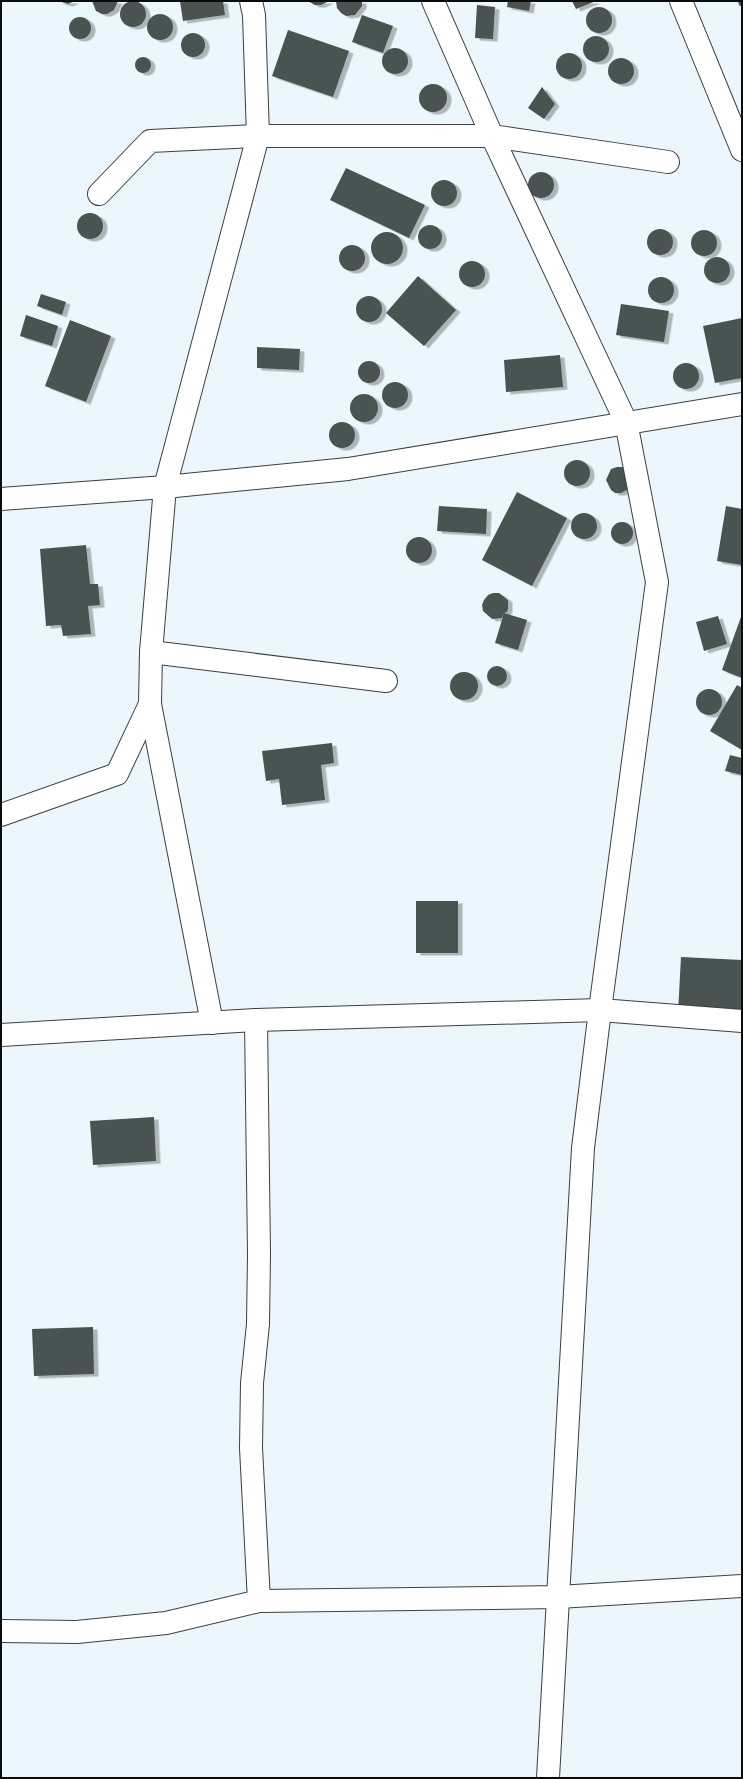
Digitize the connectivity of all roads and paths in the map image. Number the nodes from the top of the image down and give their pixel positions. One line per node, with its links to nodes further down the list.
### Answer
1 (251, 1): 4 (street)
2 (433, 1): 5 (street)
3 (682, 1): 6 (street)
4 (258, 136): 5 (street); 8 (street); 11 (street)
5 (492, 136): 7 (street); 10 (street)
6 (742, 150)
7 (668, 162)
8 (99, 194)
9 (742, 404): 10 (street)
10 (626, 422): 11 (street); 17 (street)
11 (165, 487): 12 (street); 13 (street)
12 (1, 499)
13 (151, 652): 14 (street); 15 (street)
14 (386, 681)
15 (150, 704): 16 (street); 20 (street)
16 (1, 815)
17 (600, 1010): 18 (street); 19 (street); 23 (street)
18 (256, 1020): 20 (street); 24 (street)
19 (742, 1021)
20 (212, 1023): 21 (street)
21 (1, 1035)
22 (742, 1586): 23 (street)
23 (558, 1597): 24 (street); 26 (street)
24 (259, 1601): 25 (street)
25 (1, 1631)
26 (548, 1778)

